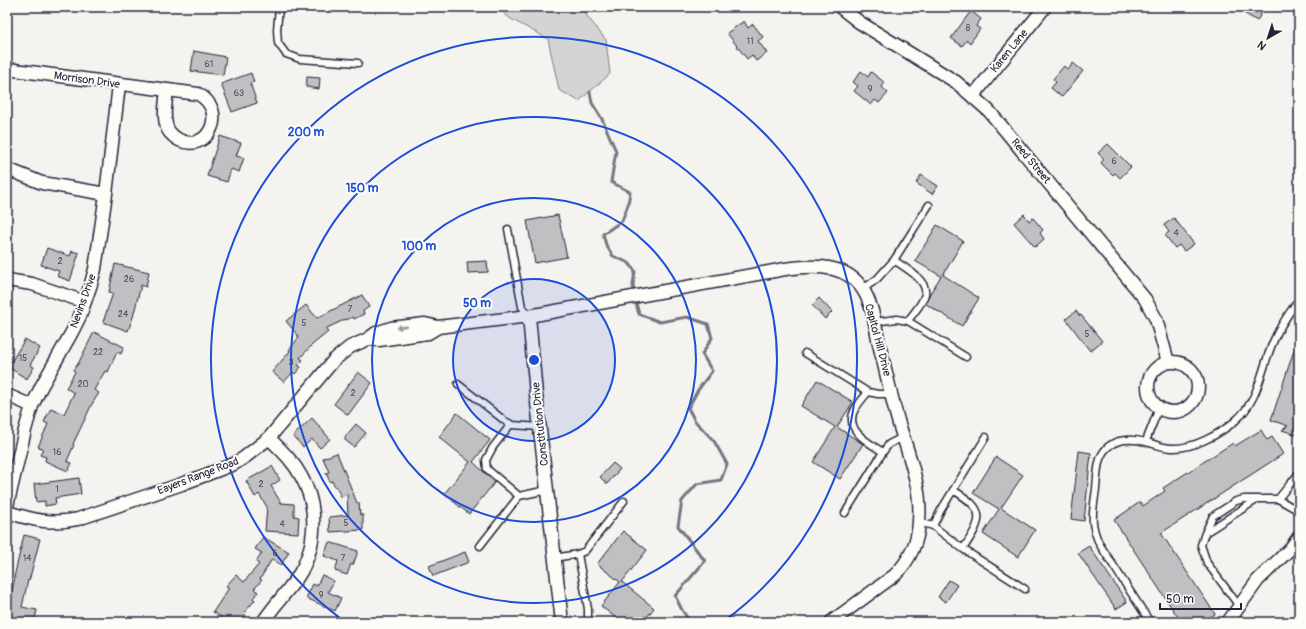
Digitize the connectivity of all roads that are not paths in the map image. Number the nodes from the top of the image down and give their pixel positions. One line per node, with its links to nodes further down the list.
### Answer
1 (279, 7): 4 (lane)
2 (840, 7): 8 (street, Reed Street)
3 (1045, 7): 8 (street, Karen Lane)
4 (358, 63)
5 (7, 69): 6 (street, Morrison Drive)
6 (119, 85): 7 (street, Morrison Drive); 10 (street, Nevins Drive)
7 (167, 90): 7 (street, Morrison Drive)
8 (973, 96): 23 (street, Reed Street)
9 (7, 169): 10 (street)
10 (106, 194): 17 (street, Nevins Drive)
11 (929, 205): 13 (lane)
12 (508, 229): 18 (lane, Constitution Drive)
13 (894, 260): 15 (lane); 19 (lane)
14 (7, 280): 17 (street)
15 (863, 289): 18 (street, Capitol Hill Drive); 20 (street, Capitol Hill Drive)
16 (1299, 299): 35 (lane)
17 (85, 302): 28 (street, Nevins Drive)
18 (529, 316): 31 (street, Constitution Drive); 34 (street, Eayers Range Road)
19 (908, 321): 20 (lane); 22 (lane)
20 (874, 322): 26 (street, Capitol Hill Drive)
21 (805, 353): 25 (lane)
22 (966, 357)
23 (1168, 362): 29 (street); 29 (street)
24 (458, 384): 30 (lane)
25 (868, 392): 26 (lane); 36 (lane)
26 (892, 394): 32 (street, Capitol Hill Drive)
27 (7, 395): 28 (street)
28 (32, 406): 44 (street, Nevins Drive)
29 (1159, 408): 35 (lane)
30 (512, 424): 31 (lane); 40 (lane)
31 (540, 426): 38 (street, Constitution Drive)
32 (904, 437): 36 (lane); 48 (street, Capitol Hill Drive)
33 (986, 437): 39 (lane)
34 (269, 438): 46 (street, Eayers Range Road); 58 (street)
35 (1146, 442): 62 (lane)
36 (883, 452): 47 (lane)
37 (1299, 472): 42 (lane)
38 (547, 490): 40 (lane); 55 (street, Constitution Drive)
39 (953, 490): 49 (lane); 53 (lane)
40 (519, 496): 52 (lane)
41 (1258, 499): 42 (lane); 50 (lane); 50 (lane)
42 (1278, 499): 45 (lane)
43 (624, 501): 54 (lane)
44 (7, 506)
45 (1299, 511)
46 (7, 512)
47 (845, 513)
48 (920, 522): 49 (lane); 61 (street, Capitol Hill Drive)
49 (933, 526): 53 (lane)
50 (1205, 533): 57 (lane)
51 (1299, 536): 57 (street)
52 (480, 546)
53 (962, 549): 56 (lane)
54 (578, 554): 55 (lane); 60 (lane)
55 (554, 558): 59 (street, Constitution Drive)
56 (1024, 589)
57 (1239, 606): 63 (street)
58 (263, 622)
59 (562, 622)
60 (588, 622)
61 (831, 622)
62 (1150, 622)
63 (1228, 622)

